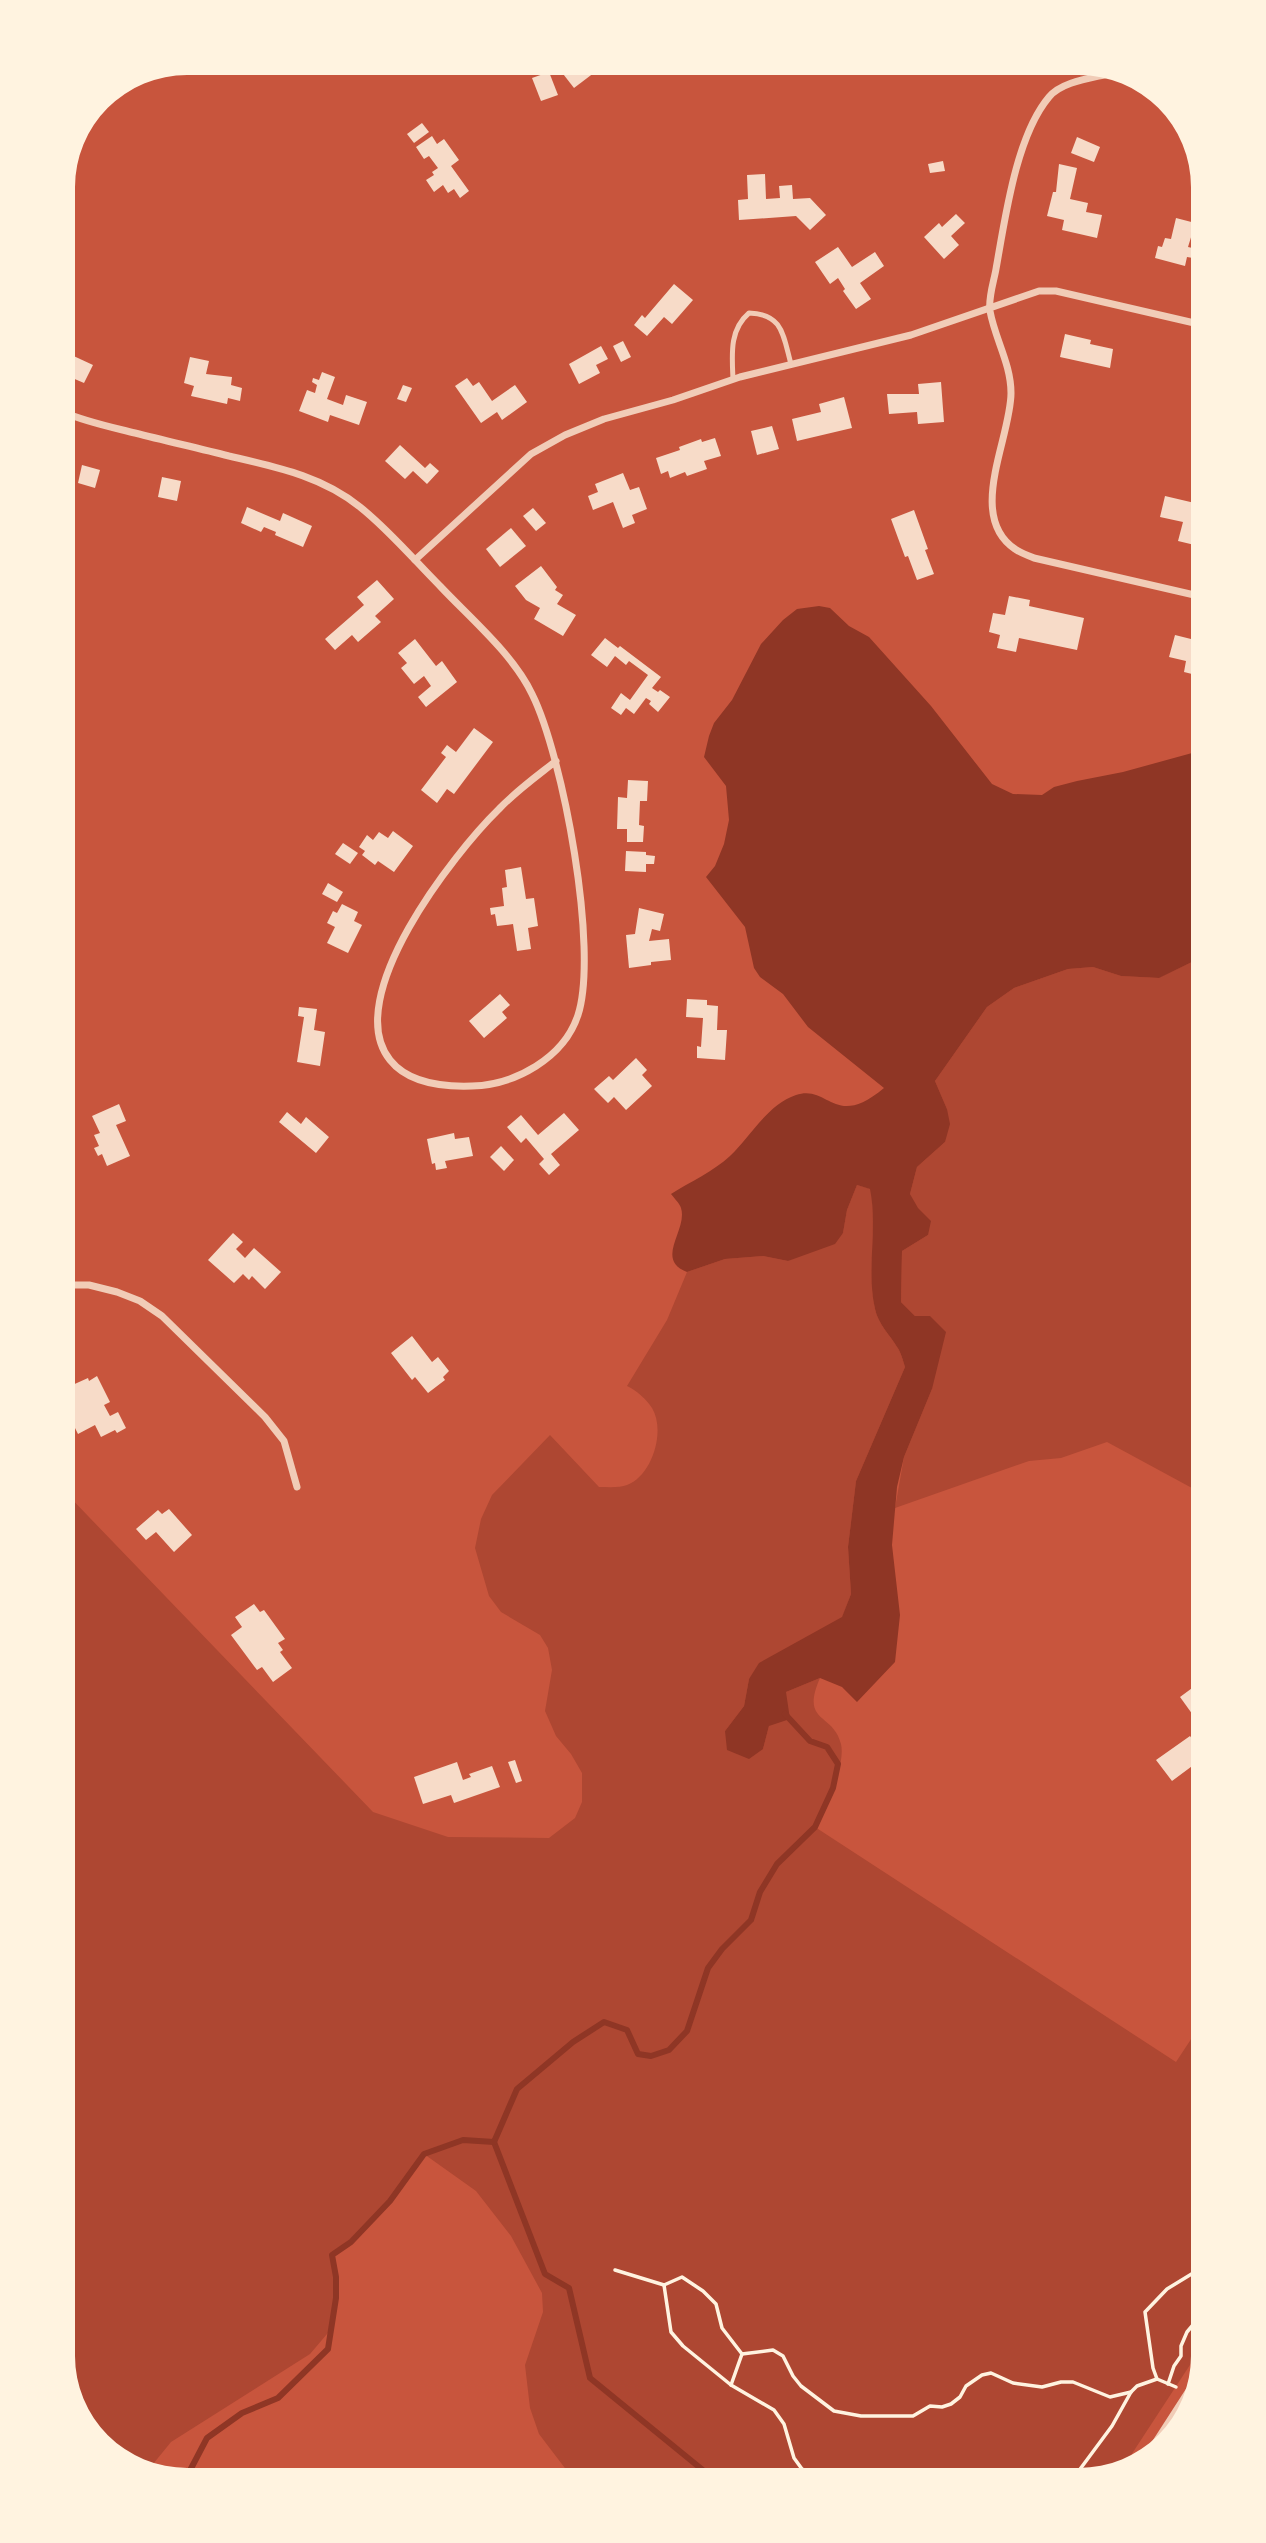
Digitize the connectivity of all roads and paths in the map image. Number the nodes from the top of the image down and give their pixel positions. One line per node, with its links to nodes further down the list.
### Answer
1 (1098, 77): 2 (street)
2 (989, 308): 3 (street); 4 (street); 8 (street)
3 (1191, 322)
4 (791, 364): 5 (street); 5 (lane)
5 (733, 379): 7 (street)
6 (75, 416): 7 (street)
7 (415, 560): 9 (street)
8 (1191, 594)
9 (556, 761): 9 (street)
10 (75, 1285): 11 (street)
11 (297, 1488)
12 (615, 2270): 14 (path)
13 (1191, 2274): 17 (path)
14 (664, 2285): 16 (path); 19 (path)
15 (1191, 2327): 18 (path)
16 (742, 2354): 19 (path); 21 (path)
17 (1157, 2379): 18 (path); 21 (path)
18 (1168, 2384): 20 (path)
19 (731, 2385): 22 (path)
20 (1185, 2391)
21 (1131, 2392): 23 (path)
22 (802, 2468)
23 (1081, 2468)

